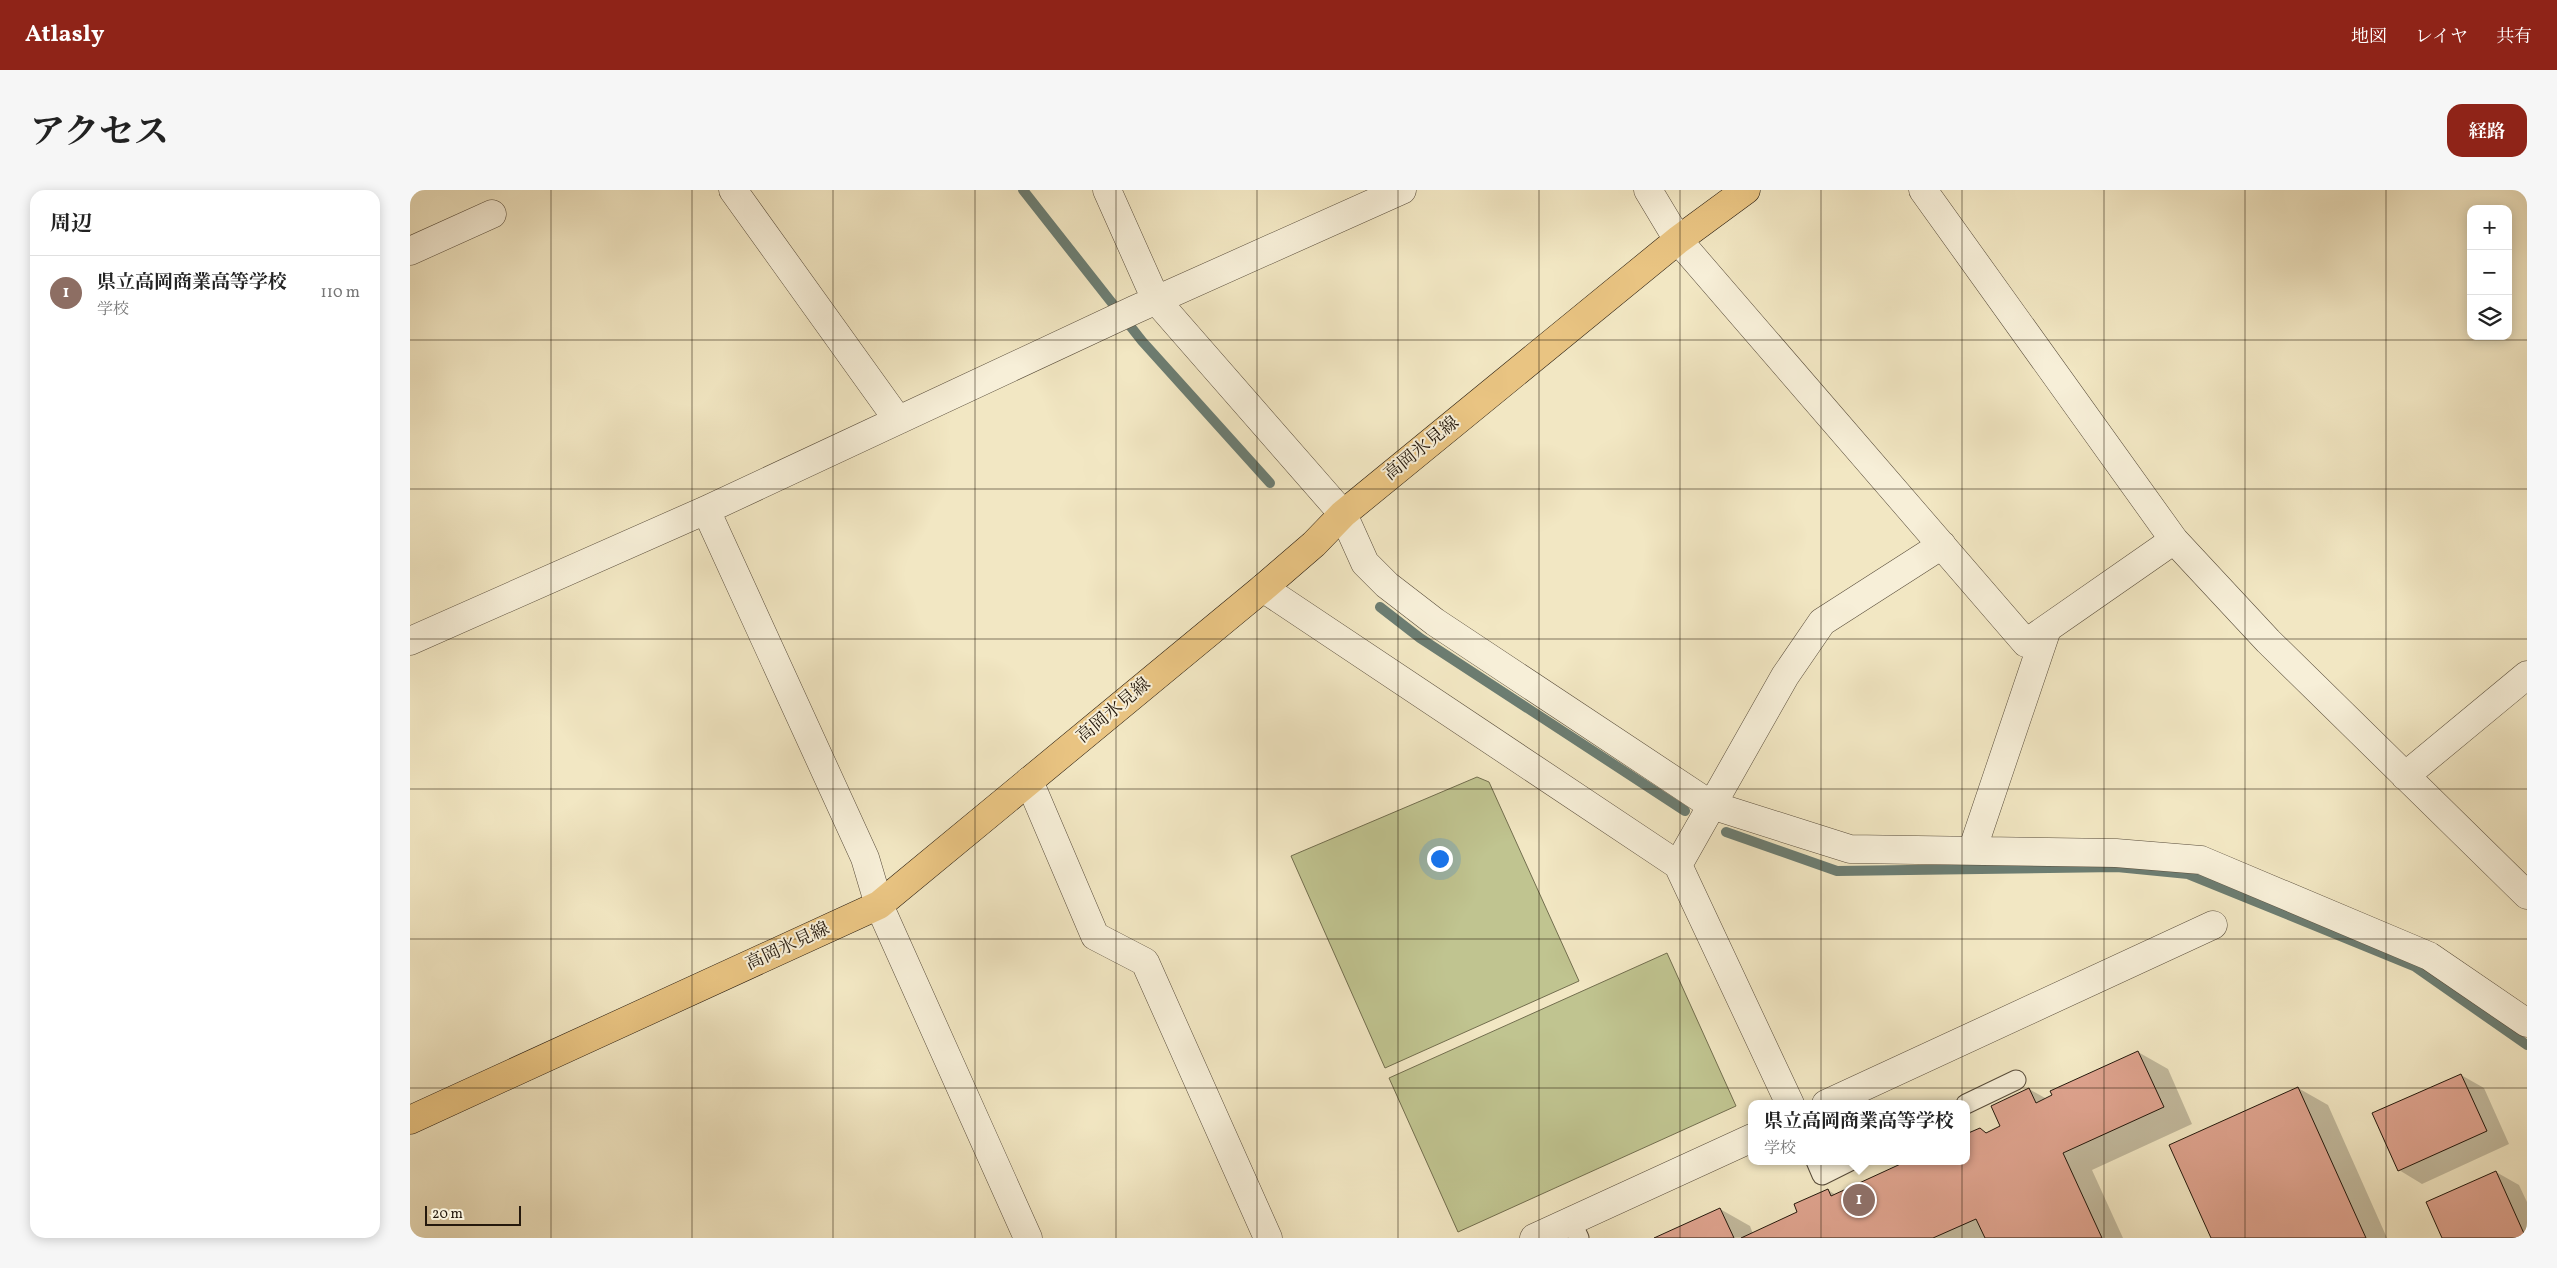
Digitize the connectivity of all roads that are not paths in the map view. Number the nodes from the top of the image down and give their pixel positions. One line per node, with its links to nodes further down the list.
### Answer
1 (733, 190): 11 (street)
2 (1106, 190): 10 (street)
3 (1402, 190): 10 (street)
4 (1648, 190): 8 (street)
5 (1746, 190): 8 (main road, 高岡氷見線)
6 (1923, 190): 14 (street)
7 (492, 214): 9 (street)
8 (1678, 240): 13 (main road, 高岡氷見線); 15 (street)
9 (410, 251)
10 (1145, 305): 11 (street); 13 (street)
11 (898, 420): 12 (street)
12 (706, 510): 18 (street); 26 (street)
13 (1343, 514): 16 (main road, 高岡氷見線); 22 (street)
14 (2174, 540): 17 (street); 20 (street)
15 (1942, 545): 17 (street); 22 (street)
16 (1263, 588): 21 (main road, 高岡氷見線); 24 (street)
17 (2047, 629): 23 (street)
18 (410, 641)
19 (2527, 675): 20 (street)
20 (2405, 776): 25 (street)
21 (1029, 782): 26 (main road, 高岡氷見線); 39 (street)
22 (1711, 804): 23 (street); 24 (street)
23 (1972, 851): 28 (street)
24 (1678, 865): 30 (street)
25 (2527, 895)
26 (879, 905): 33 (main road, 高岡氷見線); 38 (street)
27 (2213, 924): 31 (street)
28 (2527, 1023)
29 (2016, 1080): 32 (lane)
30 (1788, 1100)
31 (1835, 1100)
32 (1970, 1102)
33 (410, 1120)
34 (1748, 1140): 37 (street)
35 (1818, 1165): 36 (lane)
36 (1842, 1165)
37 (1575, 1230): 40 (street)
38 (1028, 1238)
39 (1268, 1238)
40 (1534, 1238)

